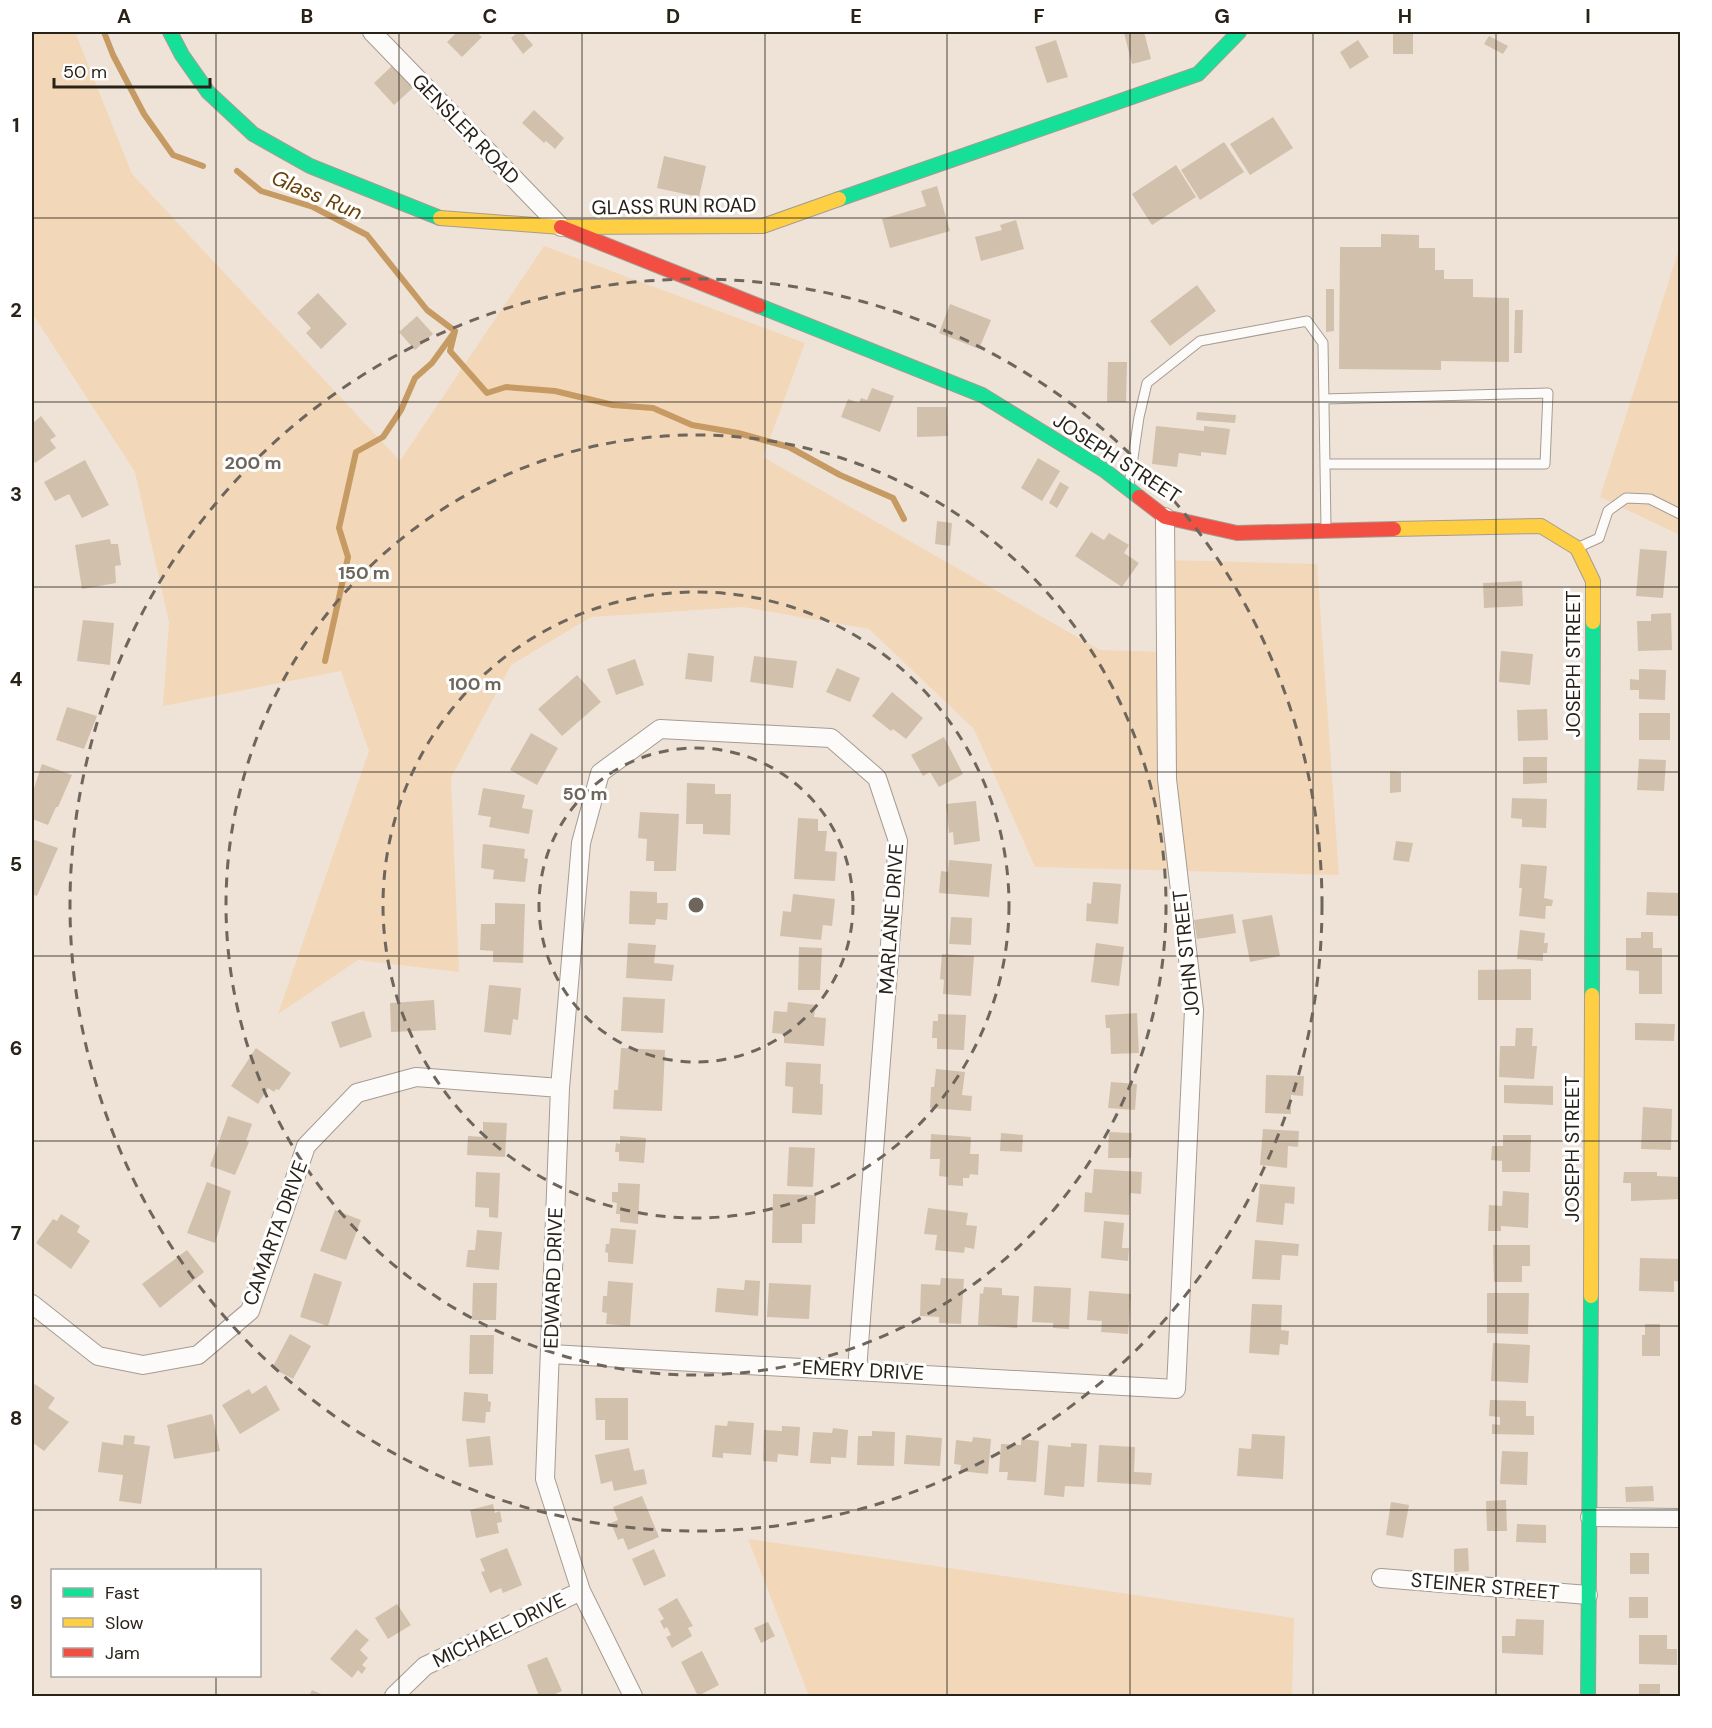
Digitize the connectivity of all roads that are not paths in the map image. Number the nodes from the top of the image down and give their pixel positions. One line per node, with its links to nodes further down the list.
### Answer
1 (170, 32): 4 (street, GLASS RUN ROAD)
2 (372, 32): 4 (street, GENSLER ROAD)
3 (1239, 32): 4 (street, GLASS RUN ROAD)
4 (561, 227): 7 (street, JOSEPH STREET)
5 (1324, 399): 6 (lane); 6 (lane); 7 (lane)
6 (1325, 464): 10 (lane)
7 (1129, 489): 9 (street, JOSEPH STREET)
8 (1680, 514): 11 (lane)
9 (1165, 517): 10 (street, JOSEPH STREET); 17 (street, JOHN STREET)
10 (1326, 531): 11 (street, JOSEPH STREET)
11 (1577, 548): 18 (street, JOSEPH STREET)
12 (581, 843): 13 (street, EDWARD DRIVE); 16 (street, MARLANE DRIVE)
13 (560, 1088): 14 (street, CAMARTA DRIVE); 15 (street, EDWARD DRIVE)
14 (32, 1304)
15 (551, 1354): 16 (street, EMERY DRIVE); 21 (street, EDWARD DRIVE)
16 (857, 1370): 17 (street, EMERY DRIVE)
17 (1176, 1389)
18 (1590, 1517): 19 (street); 22 (street, JOSEPH STREET)
19 (1680, 1518)
20 (1381, 1578): 22 (street, STEINER STREET)
21 (581, 1591): 23 (street, MICHAEL DRIVE); 24 (street, EDWARD DRIVE)
22 (1588, 1595): 25 (street, JOSEPH STREET)
23 (394, 1696)
24 (633, 1696)
25 (1588, 1696)

